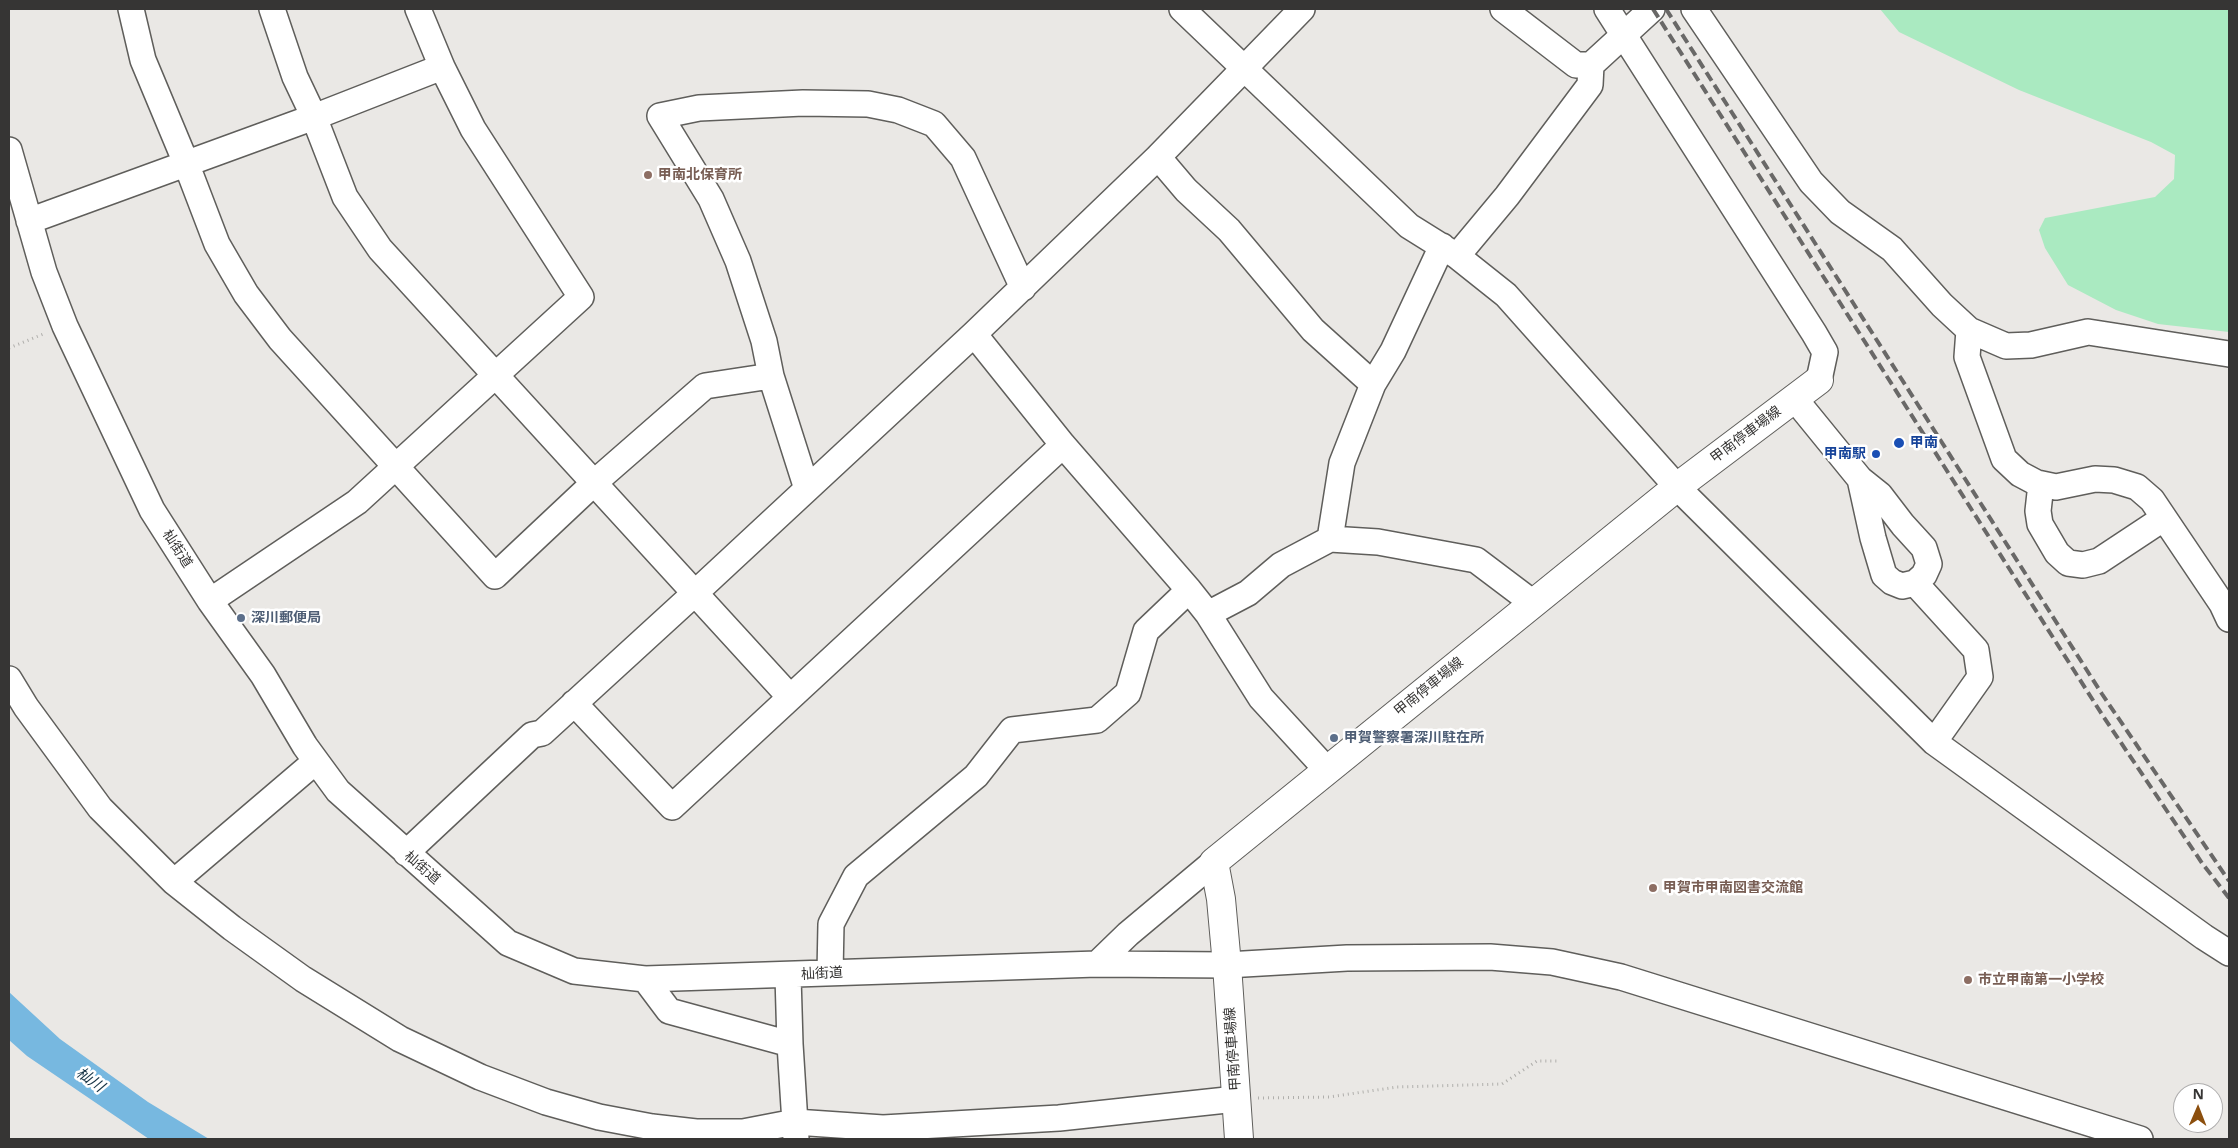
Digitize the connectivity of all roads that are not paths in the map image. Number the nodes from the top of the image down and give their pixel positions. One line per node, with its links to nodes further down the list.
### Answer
1 (131, 9): 17 (street)
2 (272, 9): 14 (street)
3 (418, 9): 12 (street)
4 (1182, 9): 13 (street)
5 (1302, 9): 13 (street)
6 (1503, 9): 11 (street)
7 (1607, 9): 10 (street)
8 (1652, 9): 10 (street)
9 (1694, 9): 21 (street)
10 (1623, 35): 11 (street); 26 (street)
11 (1592, 64): 19 (street)
12 (442, 67): 14 (street); 24 (street)
13 (1244, 67): 16 (street); 19 (street)
14 (314, 117): 17 (street); 24 (street)
15 (9, 150): 18 (street, 杣街道)
16 (1158, 157): 20 (street); 27 (street)
17 (186, 163): 18 (street); 30 (street)
18 (29, 222): 43 (street, 杣街道)
19 (1450, 251): 27 (street); 34 (street)
20 (1022, 288): 22 (street); 25 (street)
21 (1969, 330): 23 (street); 33 (street)
22 (974, 334): 29 (street); 35 (street)
23 (2229, 354)
24 (495, 375): 30 (street); 32 (street)
25 (771, 376): 32 (street); 35 (street)
26 (1819, 380): 28 (main road, 甲南停車場線)
27 (1373, 384): 39 (street)
28 (1794, 398): 31 (street); 34 (main road, 甲南停車場線)
29 (1063, 446): 41 (street); 48 (street)
30 (396, 466): 32 (street); 43 (street)
31 (1860, 479): 37 (street); 38 (street)
32 (595, 482): 42 (street)
33 (2041, 484): 36 (street); 36 (street)
34 (1677, 487): 44 (main road, 甲南停車場線); 50 (street)
35 (807, 489): 42 (street)
36 (2164, 518): 46 (street)
37 (1898, 519): 38 (street); 40 (street)
38 (1872, 532): 40 (street)
39 (1330, 539): 44 (street); 45 (street)
40 (1915, 583): 50 (street)
41 (1189, 590): 45 (street); 59 (street)
42 (694, 594): 48 (street); 49 (street)
43 (210, 601): 51 (street, 杣街道)
44 (1533, 603): 52 (main road, 甲南停車場線)
45 (1208, 614): 52 (street)
46 (2229, 619)
47 (9, 679): 55 (street)
48 (790, 697): 49 (street)
49 (574, 703): 53 (street)
50 (1934, 742): 56 (street)
51 (316, 761): 53 (street, 杣街道); 55 (street)
52 (1327, 770): 54 (main road, 甲南停車場線)
53 (406, 853): 61 (street, 杣街道)
54 (1214, 862): 57 (street); 58 (main road, 甲南停車場線)
55 (174, 882): 64 (street)
56 (2229, 953)
57 (1097, 964): 58 (street, 杣街道); 59 (street, 杣街道)
58 (1226, 965): 63 (main road, 甲南停車場線); 65 (street, 杣街道)
59 (830, 973): 60 (street, 杣街道)
60 (788, 976): 61 (street, 杣街道); 62 (street)
61 (645, 980): 62 (street)
62 (790, 1044): 64 (street)
63 (1238, 1118): 64 (street)
64 (795, 1130)
65 (2140, 1139)

